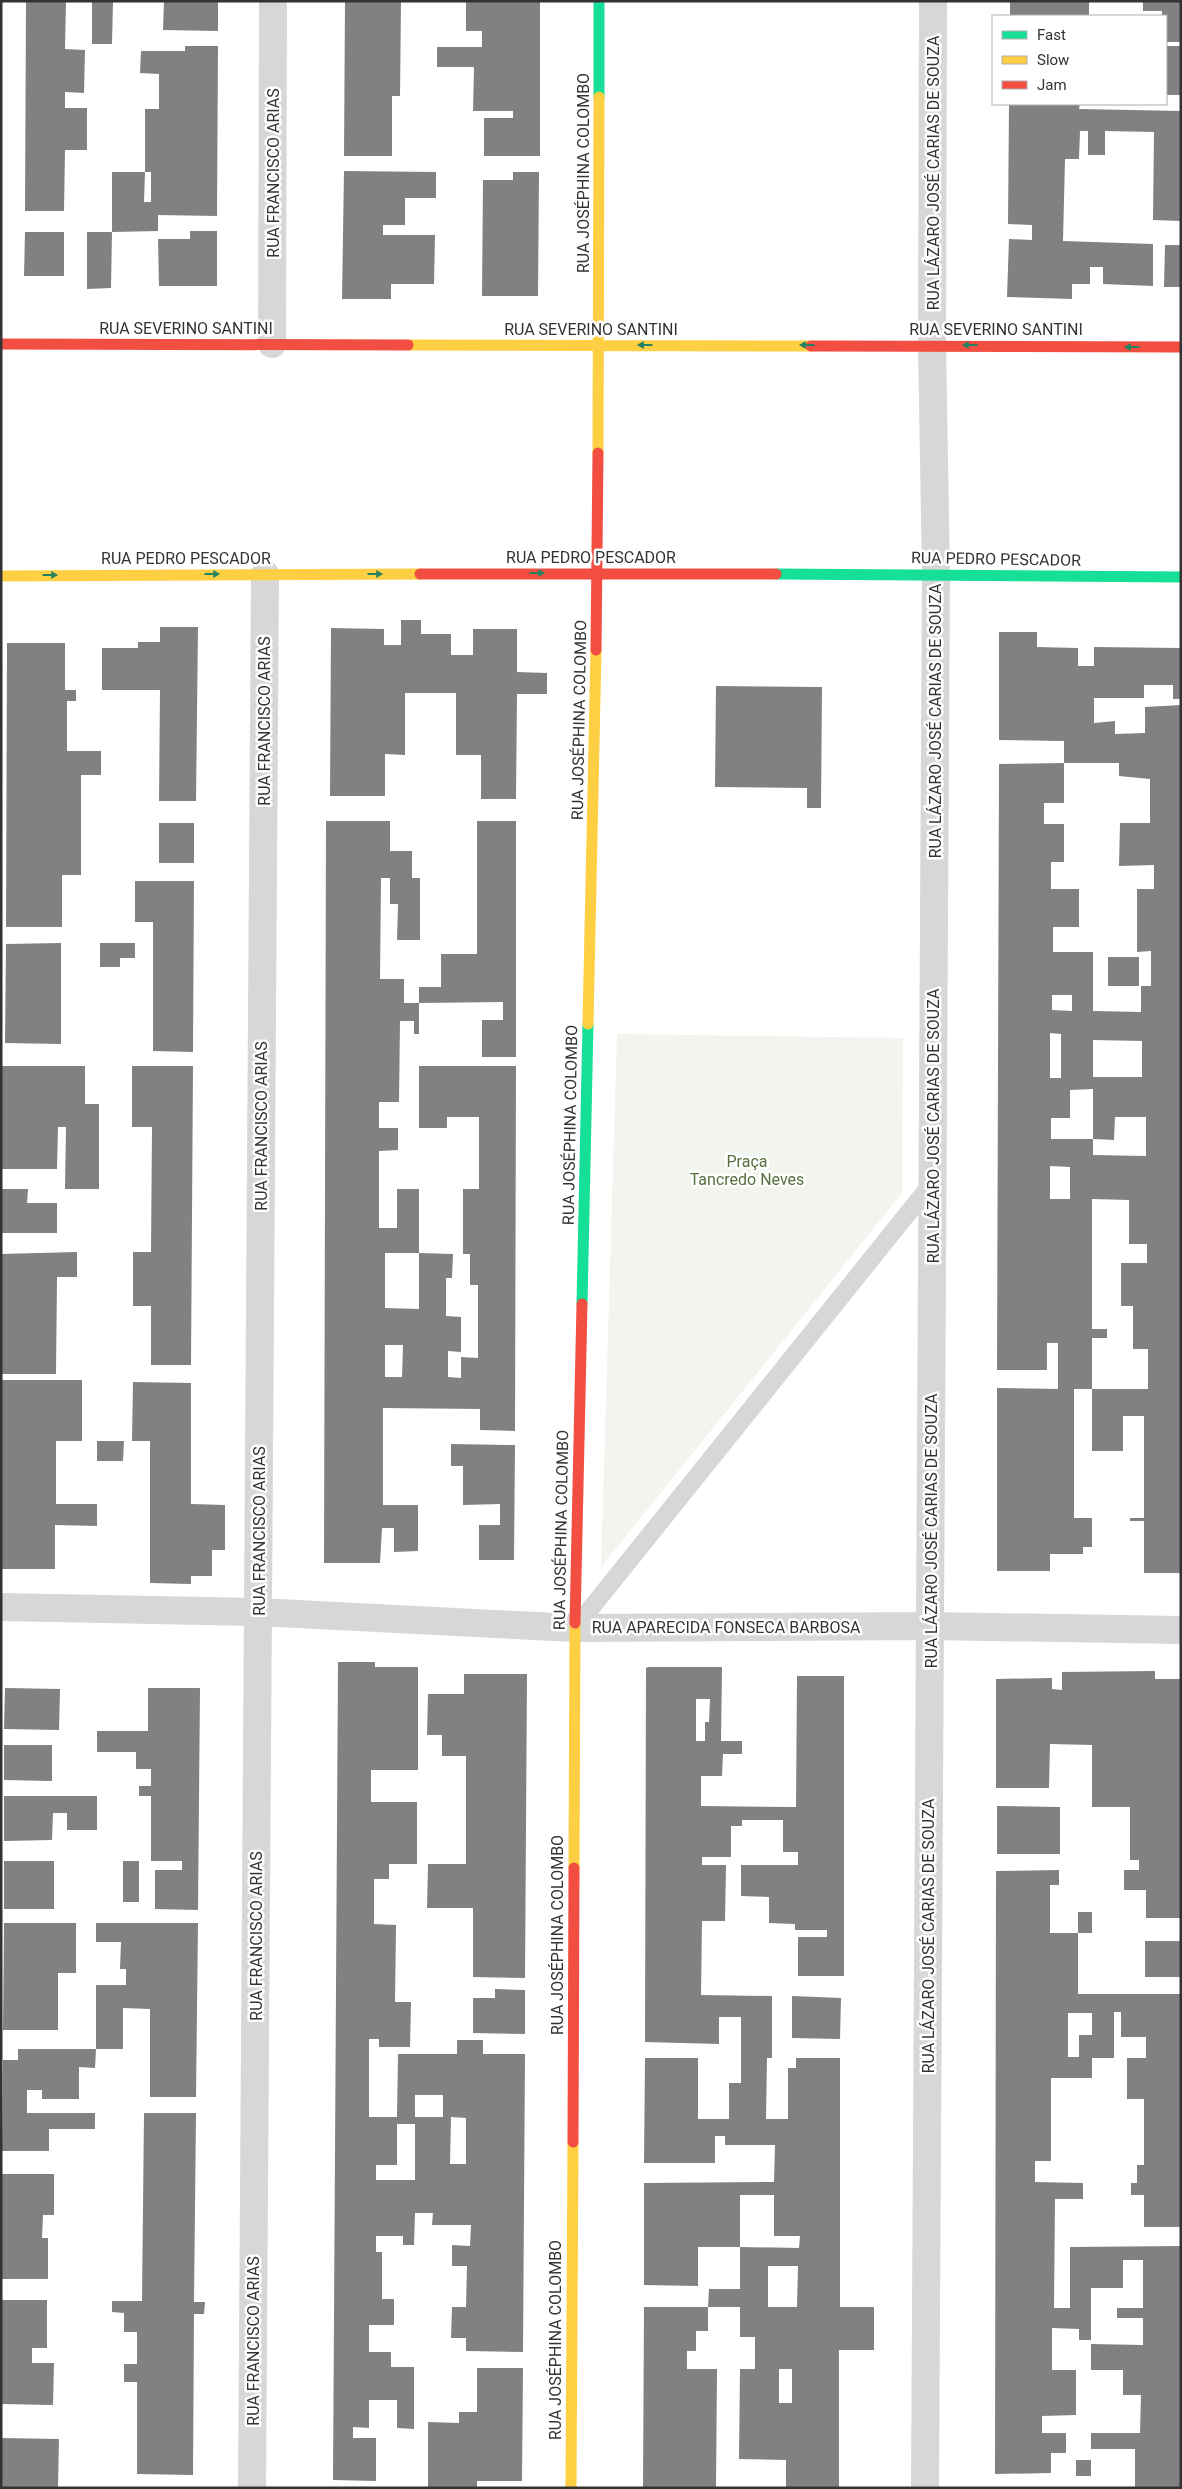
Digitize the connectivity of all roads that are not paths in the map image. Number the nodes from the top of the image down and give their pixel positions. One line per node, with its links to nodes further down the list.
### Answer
1 (273, 1): 5 (street, RUA FRANCISCO ARIAS)
2 (599, 1): 6 (street, RUA JOSÉPHINA COLOMBO)
3 (933, 1): 7 (street, RUA LÁZARO JOSÉ CARIAS DE SOUZA)
4 (1, 344): 5 (street, RUA SEVERINO SANTINI)
5 (272, 344): 6 (street, RUA SEVERINO SANTINI)
6 (599, 345): 7 (street, RUA SEVERINO SANTINI, one-way to 6); 9 (street, RUA JOSÉPHINA COLOMBO)
7 (932, 345): 8 (street, RUA SEVERINO SANTINI, one-way to 7); 11 (street, RUA LÁZARO JOSÉ CARIAS DE SOUZA)
8 (1181, 347)
9 (598, 573): 10 (street, RUA PEDRO PESCADOR, one-way to 9); 11 (street, RUA PEDRO PESCADOR); 18 (street, RUA JOSÉPHINA COLOMBO)
10 (265, 574): 12 (street, RUA PEDRO PESCADOR, one-way to 10); 16 (street, RUA FRANCISCO ARIAS)
11 (936, 574): 13 (street, RUA PEDRO PESCADOR); 14 (street, RUA LÁZARO JOSÉ CARIAS DE SOUZA)
12 (1, 576)
13 (1181, 577)
14 (933, 1182): 17 (street, RUA LÁZARO JOSÉ CARIAS DE SOUZA); 18 (lane)
15 (1, 1607): 16 (street, RUA APARECIDA FONSECA BARBOSA)
16 (258, 1612): 18 (street, RUA APARECIDA FONSECA BARBOSA); 20 (street, RUA FRANCISCO ARIAS)
17 (930, 1626): 18 (street, RUA APARECIDA FONSECA BARBOSA); 19 (street, RUA APARECIDA FONSECA BARBOSA); 22 (street, RUA LÁZARO JOSÉ CARIAS DE SOUZA)
18 (575, 1628): 21 (street, RUA JOSÉPHINA COLOMBO)
19 (1181, 1630)
20 (252, 2488)
21 (571, 2488)
22 (924, 2488)

